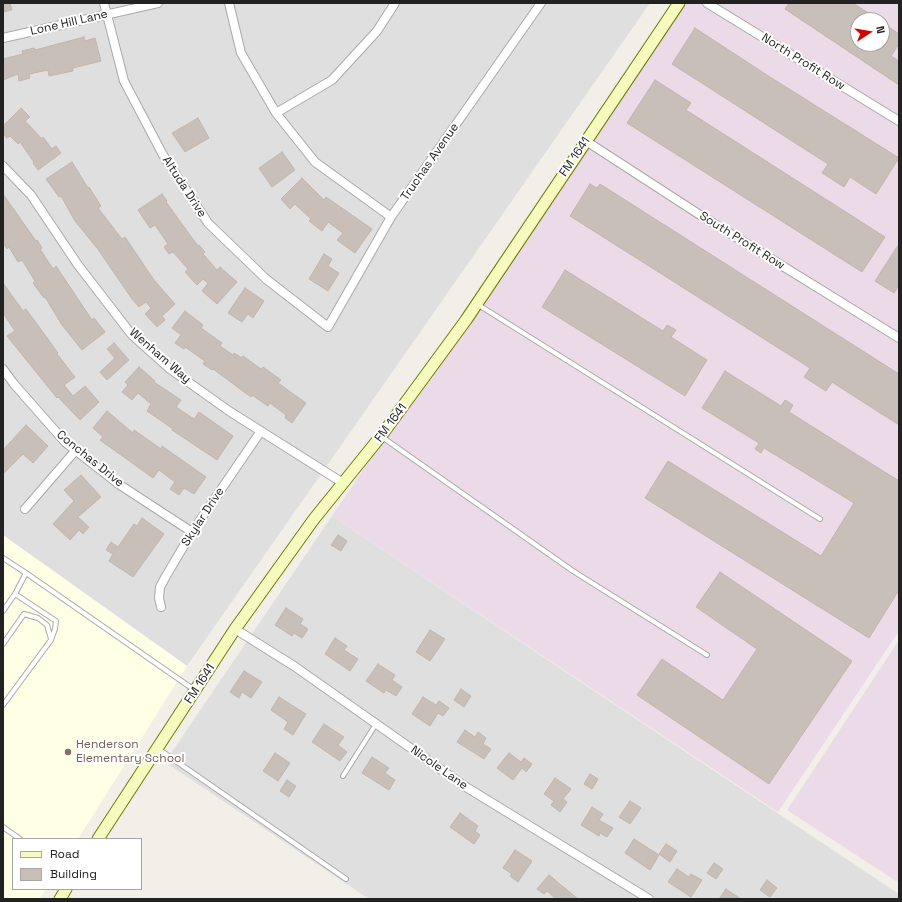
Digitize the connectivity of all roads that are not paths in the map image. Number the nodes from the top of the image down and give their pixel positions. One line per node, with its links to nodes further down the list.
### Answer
1 (104, 3): 8 (street, Altuda Drive)
2 (158, 3): 8 (street, Lone Hill Lane)
3 (229, 3): 10 (street)
4 (395, 3): 10 (street)
5 (541, 3): 14 (street, Truchas Avenue)
6 (679, 3): 12 (main road, FM 1641 / FM 1641)
7 (707, 3): 11 (street, North Profit Row)
8 (106, 15): 9 (street, Lone Hill Lane); 16 (street, Altuda Drive)
9 (3, 38)
10 (276, 113): 14 (street)
11 (899, 121)
12 (586, 141): 15 (main road, FM 1641 / FM 1641); 17 (street, South Profit Row)
13 (3, 166): 19 (street, Wenham Way)
14 (392, 217): 16 (street, Truchas Avenue)
15 (477, 304): 20 (main road, FM 1641 / FM 1641); 24 (lane)
16 (328, 327)
17 (899, 338)
18 (3, 369): 21 (street, Conchas Drive)
19 (261, 431): 22 (street, Wenham Way); 25 (street, Skylar Drive)
20 (381, 436): 22 (main road, FM 1641 / FM 1641); 34 (lane)
21 (76, 450): 23 (street); 25 (street, Conchas Drive)
22 (343, 483): 31 (main road, FM 1641 / FM 1641)
23 (25, 509)
24 (820, 519)
25 (192, 532): 29 (street, Skylar Drive)
26 (3, 558): 27 (lane)
27 (26, 573): 28 (lane); 35 (lane)
28 (15, 594): 30 (lane); 32 (lane)
29 (161, 607)
30 (3, 611)
31 (235, 629): 35 (main road, FM 1641 / FM 1641); 37 (street, Nicole Lane)
32 (51, 640): 33 (lane); 36 (lane)
33 (3, 644)
34 (707, 655)
35 (195, 691): 38 (main road, FM 1641 / FM 1641)
36 (3, 705)
37 (377, 724): 39 (lane); 46 (street, Nicole Lane)
38 (157, 748): 42 (main road, FM 1641 / FM 1641); 43 (lane)
39 (343, 776)
40 (3, 827): 41 (lane)
41 (19, 838)
42 (99, 838)
43 (346, 879)
44 (65, 890): 45 (main road)
45 (60, 899)
46 (649, 899)

